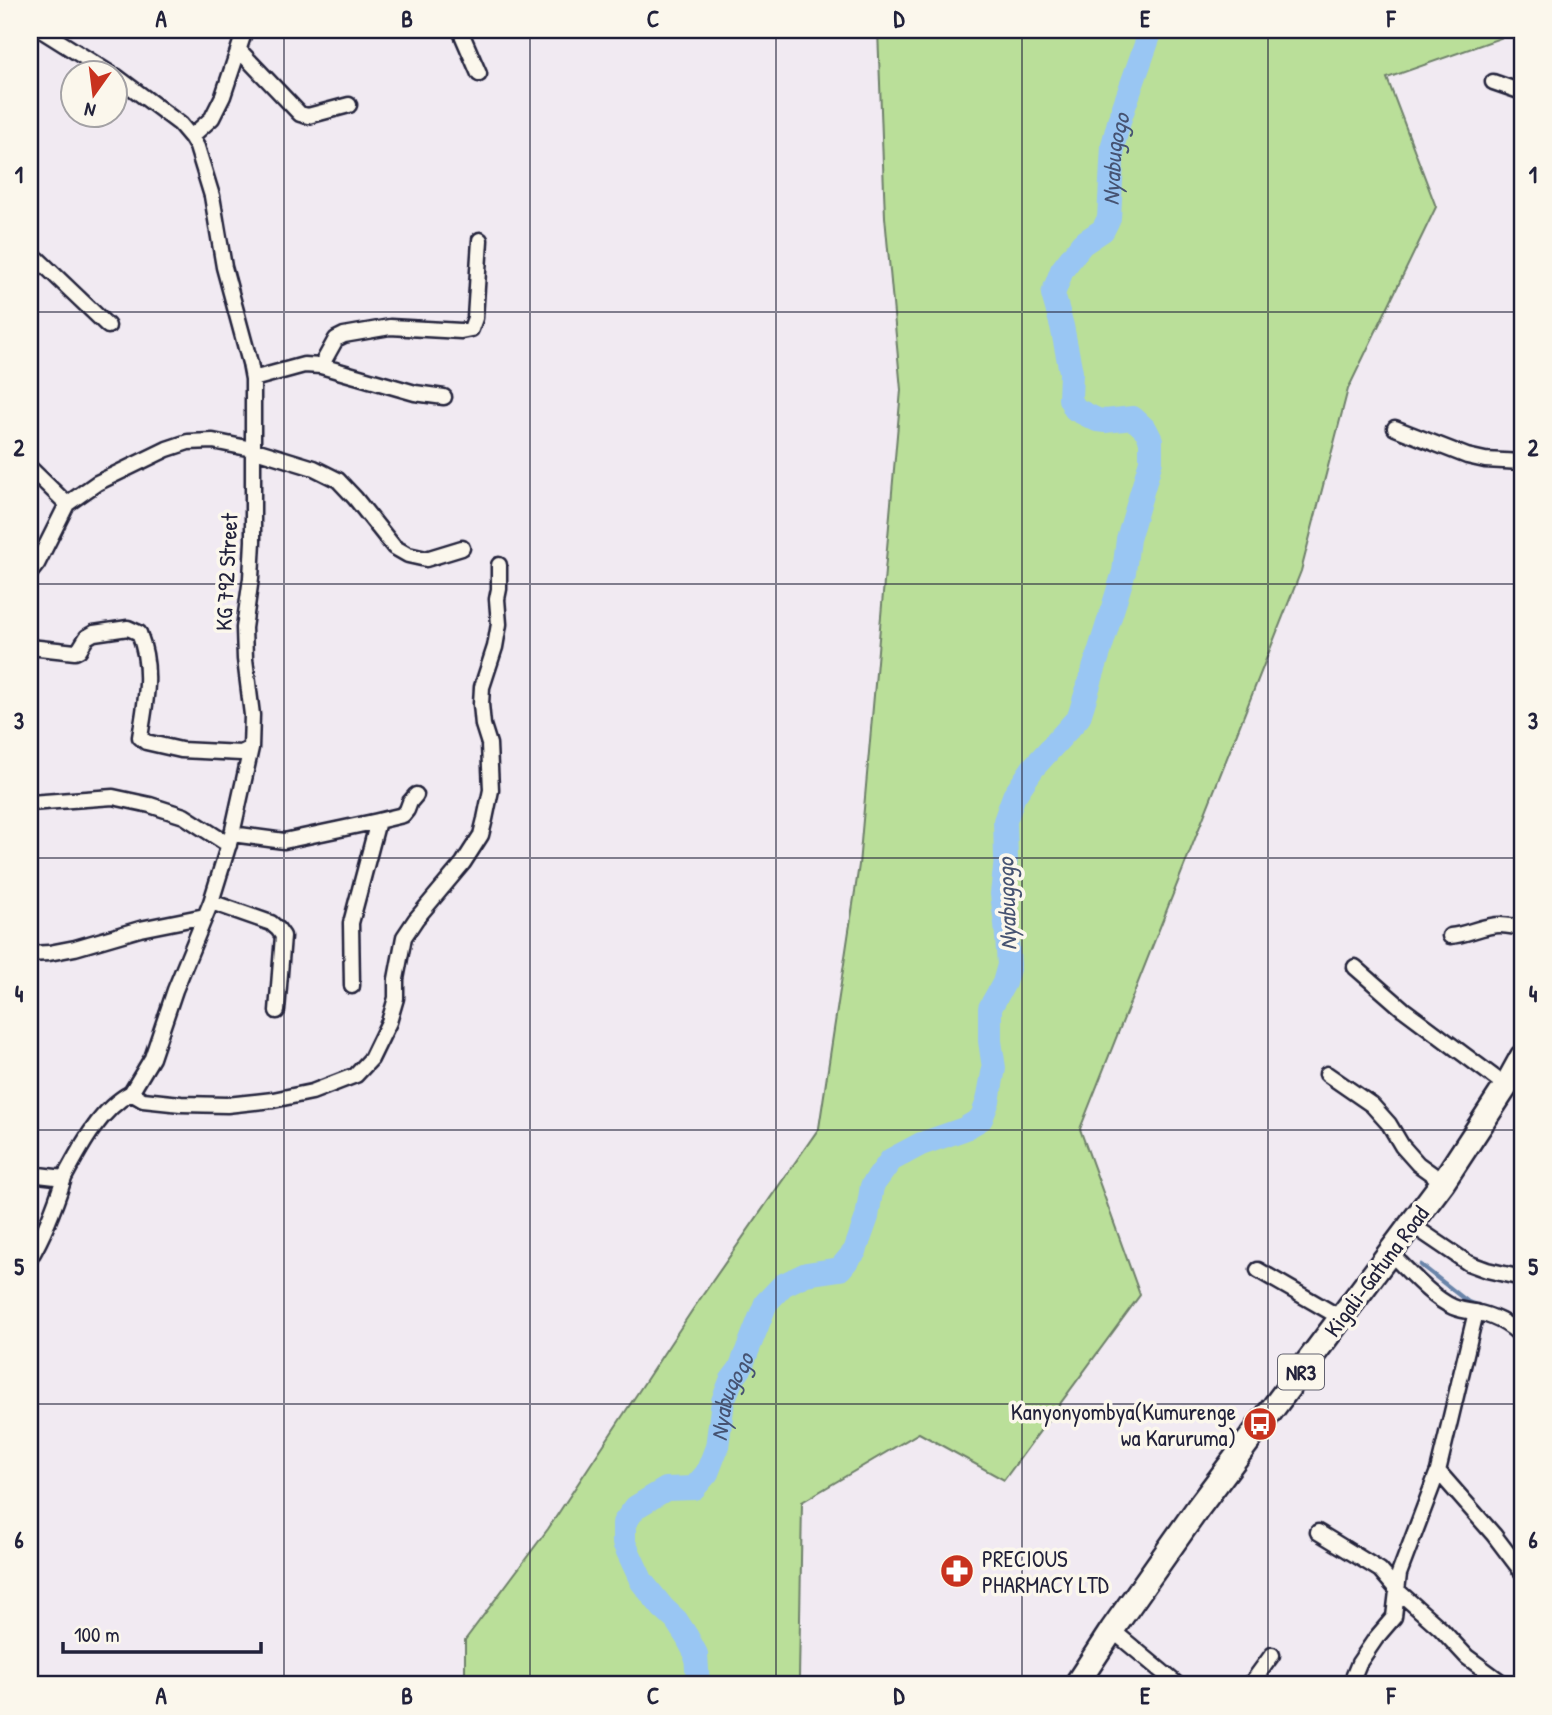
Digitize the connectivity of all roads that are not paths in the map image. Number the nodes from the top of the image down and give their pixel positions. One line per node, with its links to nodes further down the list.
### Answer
1 (41, 30): 5 (street, KG 792 Street)
2 (245, 30): 4 (street)
3 (460, 30): 6 (street)
4 (239, 50): 10 (street); 11 (street)
5 (89, 60)
6 (479, 74)
7 (1493, 82): 9 (street)
8 (130, 85): 11 (street, KG 792 Street)
9 (1522, 92)
10 (349, 105)
11 (191, 136): 16 (street, KG 792 Street)
12 (480, 240): 15 (street)
13 (30, 256): 14 (street)
14 (108, 326)
15 (321, 366): 16 (street); 17 (street)
16 (253, 379): 19 (street, KG 792 Street)
17 (444, 397)
18 (1395, 428): 20 (street)
19 (252, 449): 22 (street); 23 (street); 27 (street, KG 792 Street)
20 (1522, 463)
21 (30, 468): 22 (street)
22 (67, 504): 25 (street)
23 (462, 548)
24 (499, 565): 43 (street)
25 (30, 573)
26 (30, 647): 27 (street)
27 (251, 748): 31 (street, KG 792 Street)
28 (416, 795): 30 (street)
29 (30, 803): 31 (street)
30 (378, 821): 31 (street); 38 (street)
31 (230, 839): 32 (street, KG 792 Street)
32 (211, 902): 33 (street, KG 792 Street); 39 (street)
33 (205, 916): 36 (street); 43 (street, KG 792 Street)
34 (1522, 928): 35 (street)
35 (1450, 936)
36 (30, 954)
37 (1355, 967): 42 (street)
38 (352, 986)
39 (277, 1011)
40 (1522, 1057): 42 (highway, Kigali-Gatuna Road / NR3)
41 (1327, 1074): 46 (street)
42 (1506, 1086): 46 (highway, Kigali-Gatuna Road / NR3)
43 (131, 1093): 45 (street, KG 792 Street)
44 (30, 1174): 45 (street)
45 (64, 1178): 49 (street, KG 792 Street)
46 (1443, 1182): 47 (highway, Kigali-Gatuna Road / NR3)
47 (1412, 1225): 48 (highway, Kigali-Gatuna Road / NR3); 51 (street)
48 (1390, 1253): 52 (street); 53 (highway, Kigali-Gatuna Road / NR3)
49 (30, 1258)
50 (1258, 1270): 53 (street)
51 (1522, 1278)
52 (1476, 1312): 54 (street); 55 (street)
53 (1341, 1318): 59 (highway, Kigali-Gatuna Road / NR3)
54 (1522, 1337)
55 (1438, 1471): 57 (street); 58 (street)
56 (1318, 1532): 58 (street)
57 (1522, 1572)
58 (1398, 1591): 64 (street); 65 (street)
59 (1112, 1630): 61 (highway, Kigali-Gatuna Road / NR3); 62 (street)
60 (1272, 1655): 63 (street)
61 (1076, 1685)
62 (1178, 1685)
63 (1250, 1685)
64 (1350, 1685)
65 (1505, 1685)

